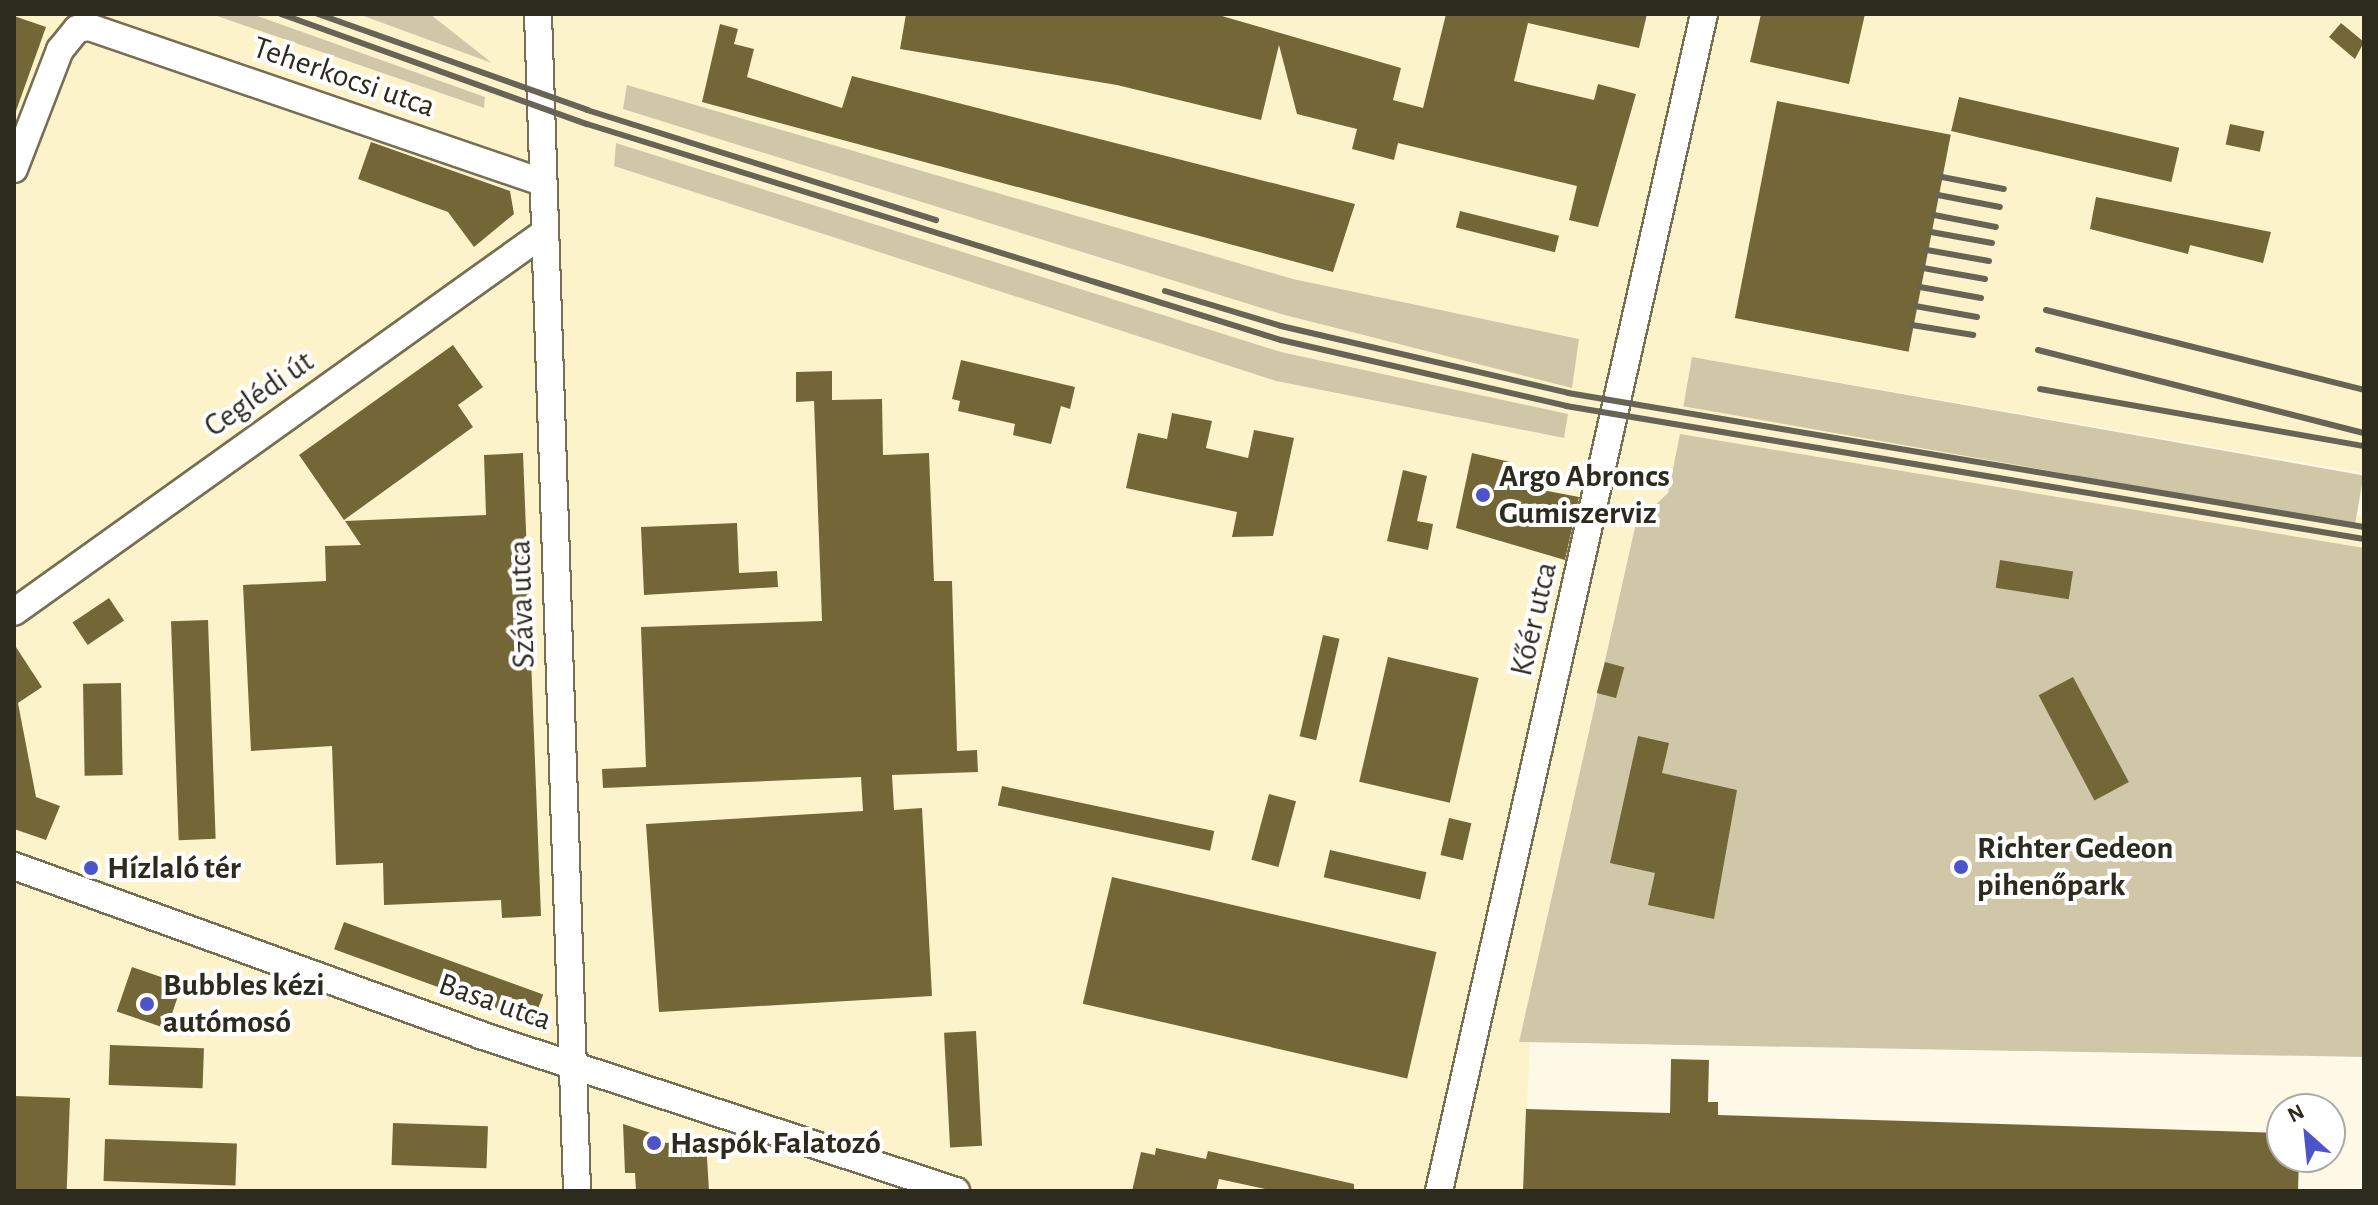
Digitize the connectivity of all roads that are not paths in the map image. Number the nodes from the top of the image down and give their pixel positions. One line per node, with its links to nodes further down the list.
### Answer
1 (538, 14): 4 (street, Száva utca)
2 (1704, 14): 11 (street, Kőér utca)
3 (14, 169): 4 (street, Teherkocsi utca)
4 (543, 182): 5 (street, Száva utca)
5 (544, 233): 6 (street, Ceglédi út); 8 (street, Száva utca)
6 (14, 612)
7 (14, 866): 8 (street, Basa utca)
8 (572, 1064): 9 (street, Száva utca); 10 (street, Basa utca)
9 (577, 1191)
10 (956, 1191)
11 (1439, 1191)

